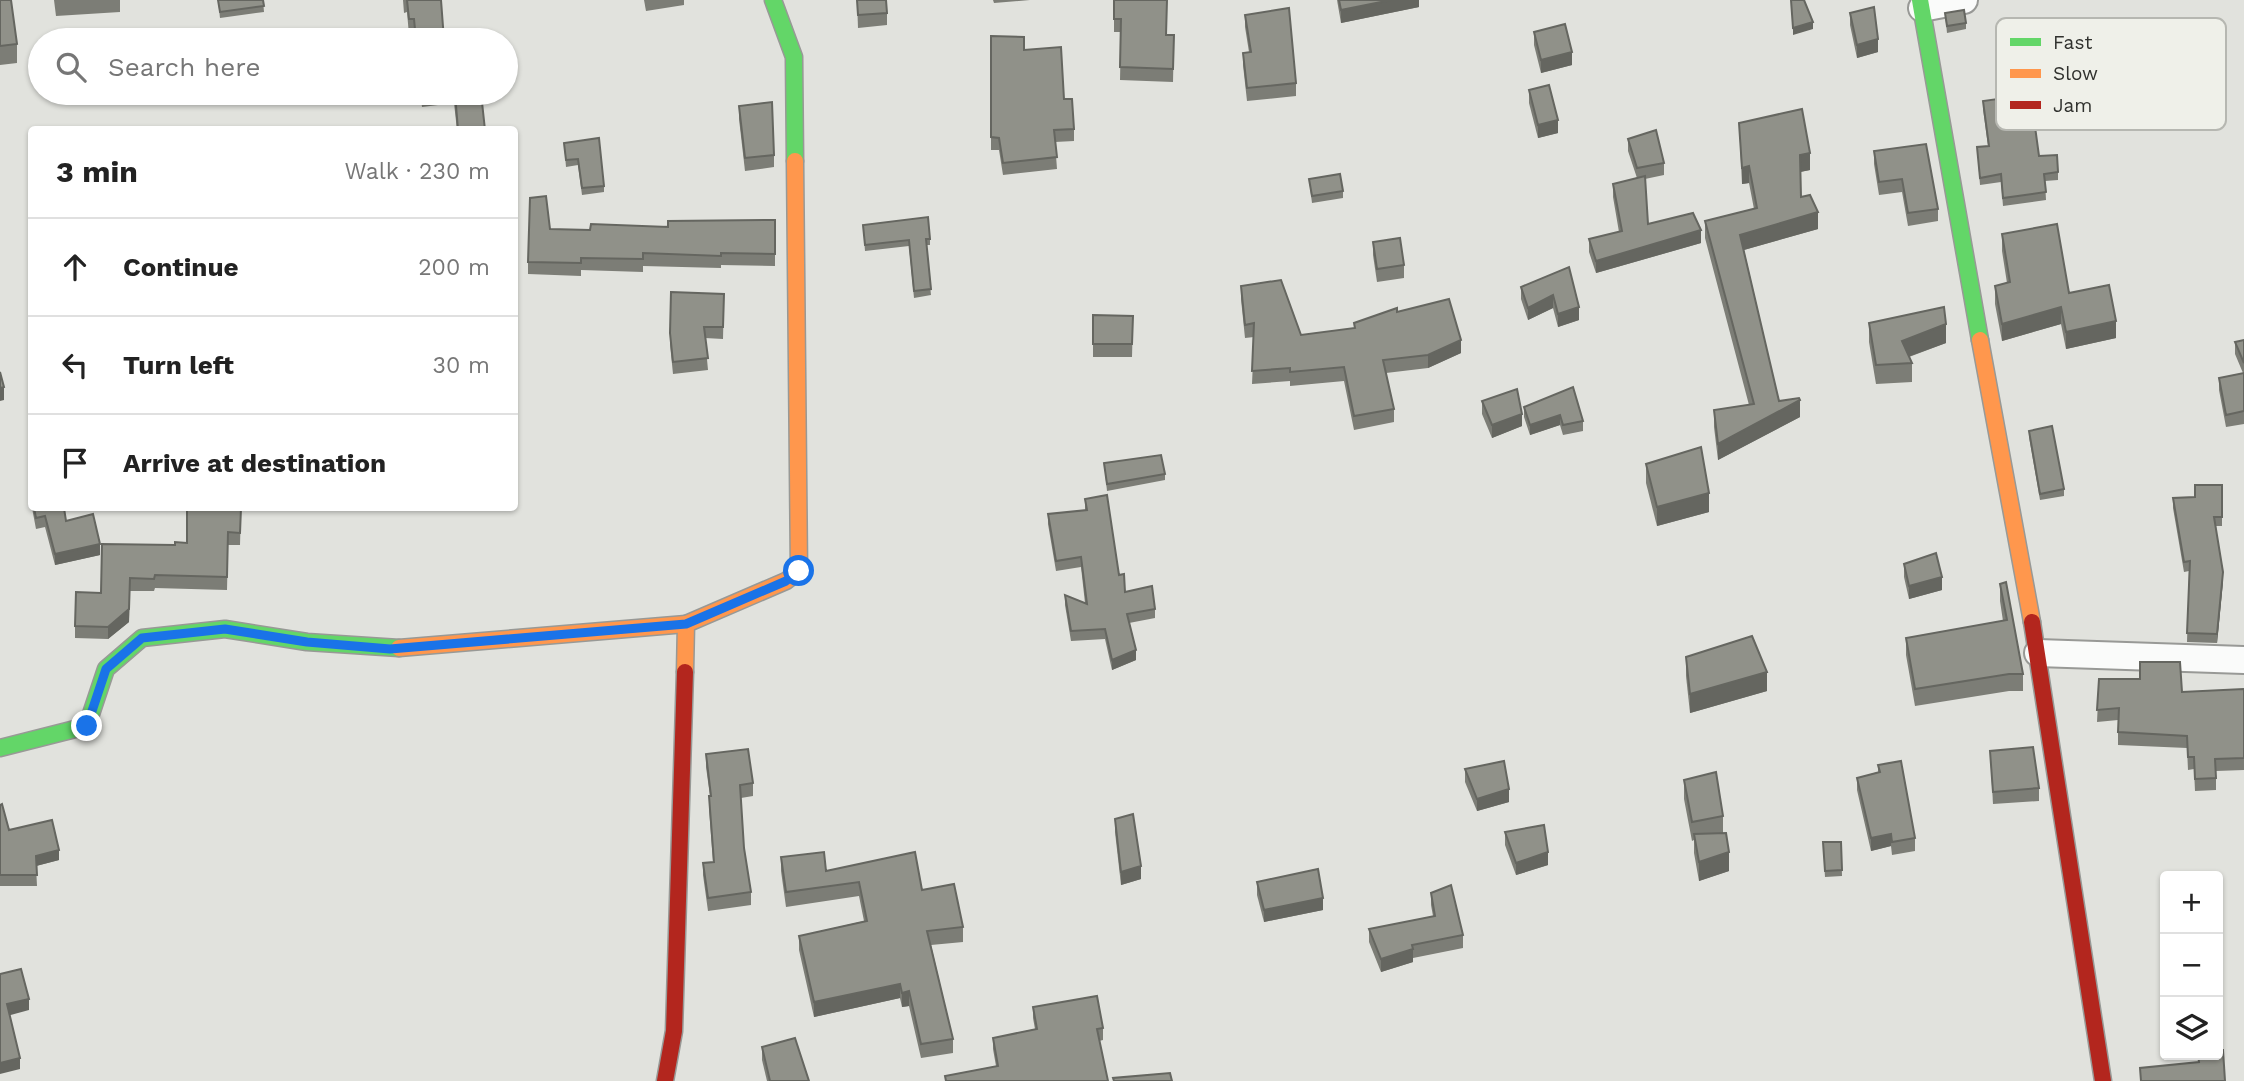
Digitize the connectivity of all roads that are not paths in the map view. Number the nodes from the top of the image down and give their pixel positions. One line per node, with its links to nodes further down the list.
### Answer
1 (773, 0): 4 (street)
2 (1964, 0): 3 (street)
3 (1921, 4): 5 (street)
4 (686, 624): 7 (street); 8 (street)
5 (2038, 653): 6 (street); 9 (street)
6 (2244, 660)
7 (0, 748)
8 (665, 1081)
9 (2103, 1081)

